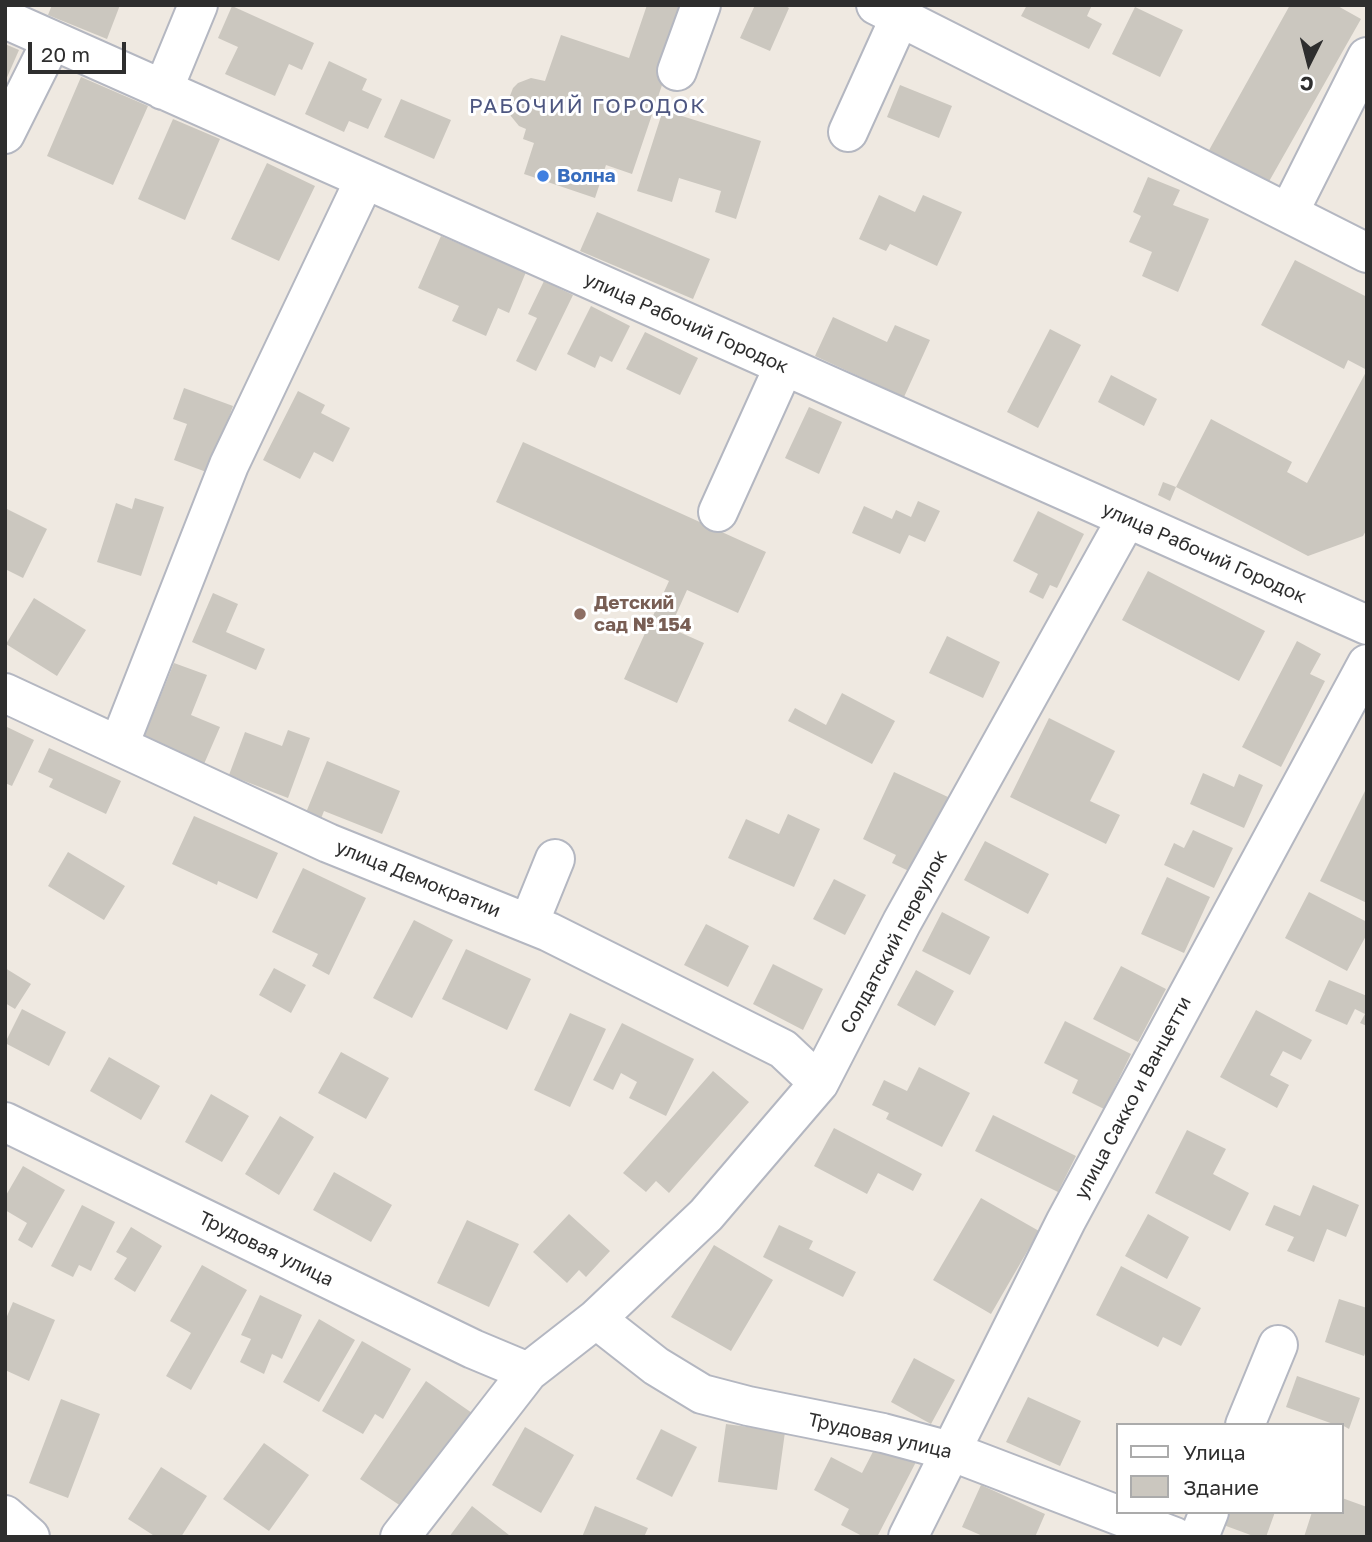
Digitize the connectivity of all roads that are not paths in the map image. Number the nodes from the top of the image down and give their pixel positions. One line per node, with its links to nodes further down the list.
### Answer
1 (198, 5): 8 (street)
2 (701, 5): 7 (street)
3 (888, 11): 9 (street); 12 (street)
4 (5, 19): 5 (street, улица Рабочий Городок)
5 (52, 40): 8 (street, улица Рабочий Городок); 10 (street)
6 (1367, 57): 12 (street)
7 (677, 71)
8 (163, 90): 11 (street, улица Рабочий Городок)
9 (848, 132)
10 (5, 134)
11 (364, 181): 14 (street, улица Рабочий Городок); 20 (street)
12 (1289, 212): 13 (street)
13 (1367, 253)
14 (783, 366): 15 (street); 16 (street, улица Рабочий Городок)
15 (718, 512)
16 (1127, 518): 17 (street, улица Рабочий Городок); 23 (street, Солдатский переулок)
17 (1367, 625)
18 (1367, 664): 29 (street, улица Сакко и Ванцетти)
19 (5, 693): 20 (street, улица Демократии)
20 (119, 745): 22 (street, улица Демократии)
21 (555, 859): 22 (street)
22 (529, 923): 23 (street, улица Демократии)
23 (819, 1083): 25 (street, Солдатский переулок)
24 (5, 1122): 27 (street, Трудовая улица)
25 (596, 1319): 27 (street, Солдатский переулок); 29 (street, Трудовая улица)
26 (1278, 1345): 28 (street)
27 (528, 1372): 33 (street, Солдатский переулок)
28 (1246, 1423)
29 (950, 1451): 34 (street, улица Сакко и Ванцетти); 35 (street, Трудовая улица)
30 (1208, 1514): 36 (street)
31 (5, 1515): 32 (street)
32 (30, 1537)
33 (400, 1537)
34 (908, 1537)
35 (1175, 1537)
36 (1199, 1537)

